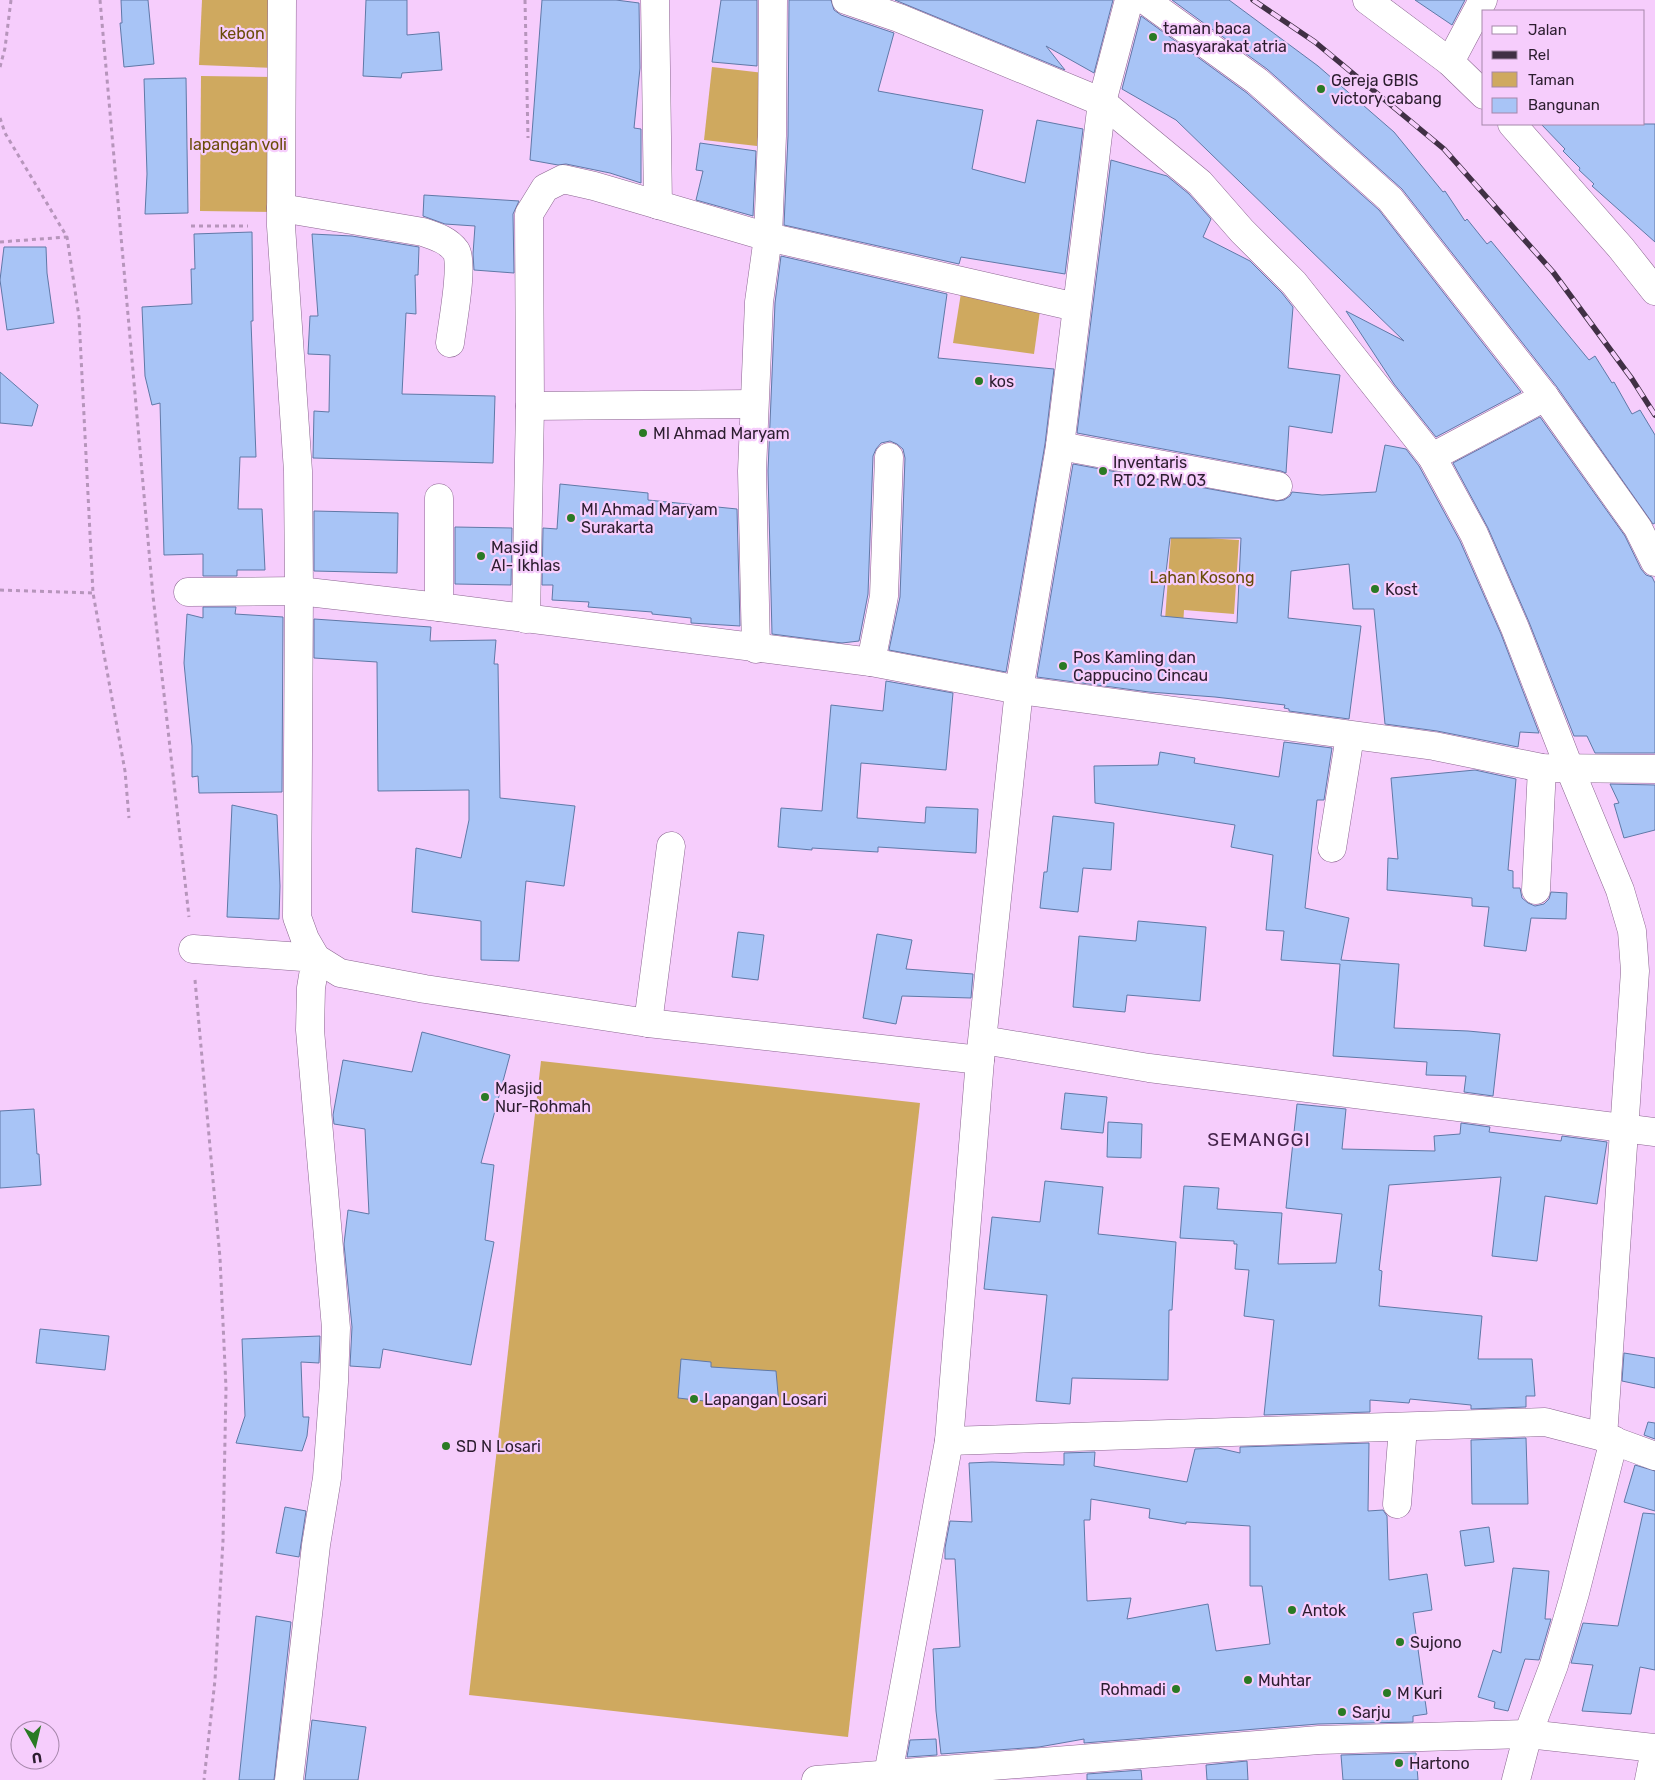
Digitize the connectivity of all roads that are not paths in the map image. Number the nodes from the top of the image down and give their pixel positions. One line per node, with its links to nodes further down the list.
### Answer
1 (282, 0): 14 (street)
2 (655, 0): 13 (street)
3 (773, 0): 15 (street)
4 (846, 0): 11 (street)
5 (1130, 0): 11 (street)
6 (1145, 0): 19 (street)
7 (1367, 0): 9 (street)
8 (1483, 0): 9 (street)
9 (1450, 62): 10 (street)
10 (1482, 93)
11 (1102, 102): 17 (street); 24 (street)
12 (1513, 125): 16 (street)
13 (658, 205): 15 (street); 21 (street)
14 (281, 217): 18 (street); 28 (street)
15 (768, 237): 17 (street); 20 (street)
16 (1655, 291)
17 (1076, 307): 22 (street)
18 (450, 343)
19 (1546, 397): 24 (street); 27 (street)
20 (754, 404): 21 (street); 32 (street)
21 (530, 406): 31 (street)
22 (1060, 446): 25 (street); 34 (street)
23 (889, 457): 33 (street)
24 (1432, 457): 36 (street)
25 (1278, 486)
26 (439, 498): 30 (street)
27 (1655, 562)
28 (299, 590): 29 (street); 30 (street); 43 (street)
29 (188, 592)
30 (439, 607): 31 (street)
31 (526, 619): 32 (street)
32 (756, 649): 33 (street)
33 (871, 662): 34 (street)
34 (1020, 690): 35 (street); 45 (street)
35 (1350, 736): 37 (street); 40 (street)
36 (1570, 767): 37 (street); 38 (street); 46 (street)
37 (1542, 768): 41 (street)
38 (1655, 769)
39 (670, 846): 44 (street)
40 (1332, 848)
41 (1536, 890)
42 (193, 948): 43 (street)
43 (316, 958): 44 (street); 56 (street)
44 (648, 1023): 45 (street)
45 (982, 1050): 46 (street); 50 (street)
46 (1624, 1129): 47 (street); 49 (street)
47 (1655, 1132)
48 (1404, 1428): 49 (street); 50 (street); 52 (street)
49 (1609, 1438): 51 (street); 53 (street)
50 (949, 1441): 55 (street)
51 (1655, 1456)
52 (1397, 1504)
53 (1528, 1734): 54 (street); 55 (street); 58 (street)
54 (1655, 1749): 59 (street)
55 (887, 1778): 57 (street)
56 (289, 1780)
57 (816, 1780)
58 (1516, 1780)
59 (1649, 1780)

